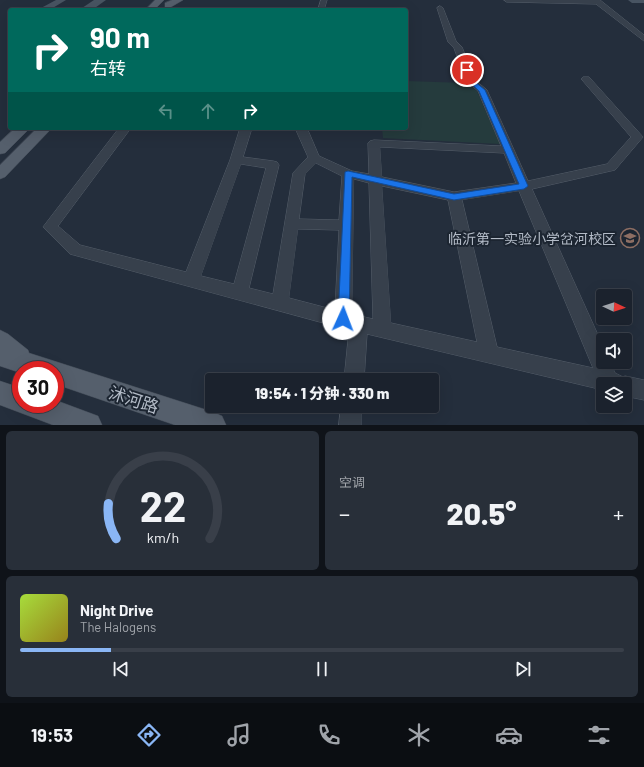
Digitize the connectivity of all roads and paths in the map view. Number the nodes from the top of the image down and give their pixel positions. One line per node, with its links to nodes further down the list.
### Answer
1 (160, 0): 5 (main road)
2 (180, 0): 6 (main road)
3 (507, 0): 4 (street)
4 (595, 1): 8 (street); 9 (street)
5 (152, 5)
6 (168, 5)
7 (440, 8): 17 (street)
8 (644, 33)
9 (644, 39)
10 (586, 79): 23 (street)
11 (21, 130): 16 (main road)
12 (43, 130): 20 (main road)
13 (123, 130): 27 (street)
14 (245, 130): 19 (street)
15 (302, 130): 18 (street)
16 (0, 150)
17 (508, 150): 22 (street); 23 (street)
18 (314, 158): 21 (street); 25 (street)
19 (236, 160): 27 (street); 28 (street)
20 (0, 174)
21 (348, 174): 22 (street); 26 (street)
22 (376, 180): 24 (street); 31 (street)
23 (524, 186): 24 (street); 39 (street)
24 (454, 197): 33 (street)
25 (292, 224): 26 (street); 29 (street)
26 (346, 225): 30 (street)
27 (191, 280): 28 (street)
28 (240, 292): 29 (street)
29 (280, 303): 30 (street)
30 (351, 321): 31 (street); 37 (street)
31 (382, 329): 33 (street)
32 (0, 341): 36 (main road)
33 (489, 354): 40 (street)
34 (0, 355): 35 (main road)
35 (20, 361)
36 (30, 361)
37 (354, 373)
38 (64, 375): 48 (main road, 沭河路)
39 (614, 377)
40 (596, 379)
41 (632, 387): 42 (street)
42 (644, 390)
43 (0, 393): 44 (main road)
44 (12, 398)
45 (55, 413): 47 (main road)
46 (351, 413): 49 (street)
47 (89, 425)
48 (213, 425)
49 (350, 425)

